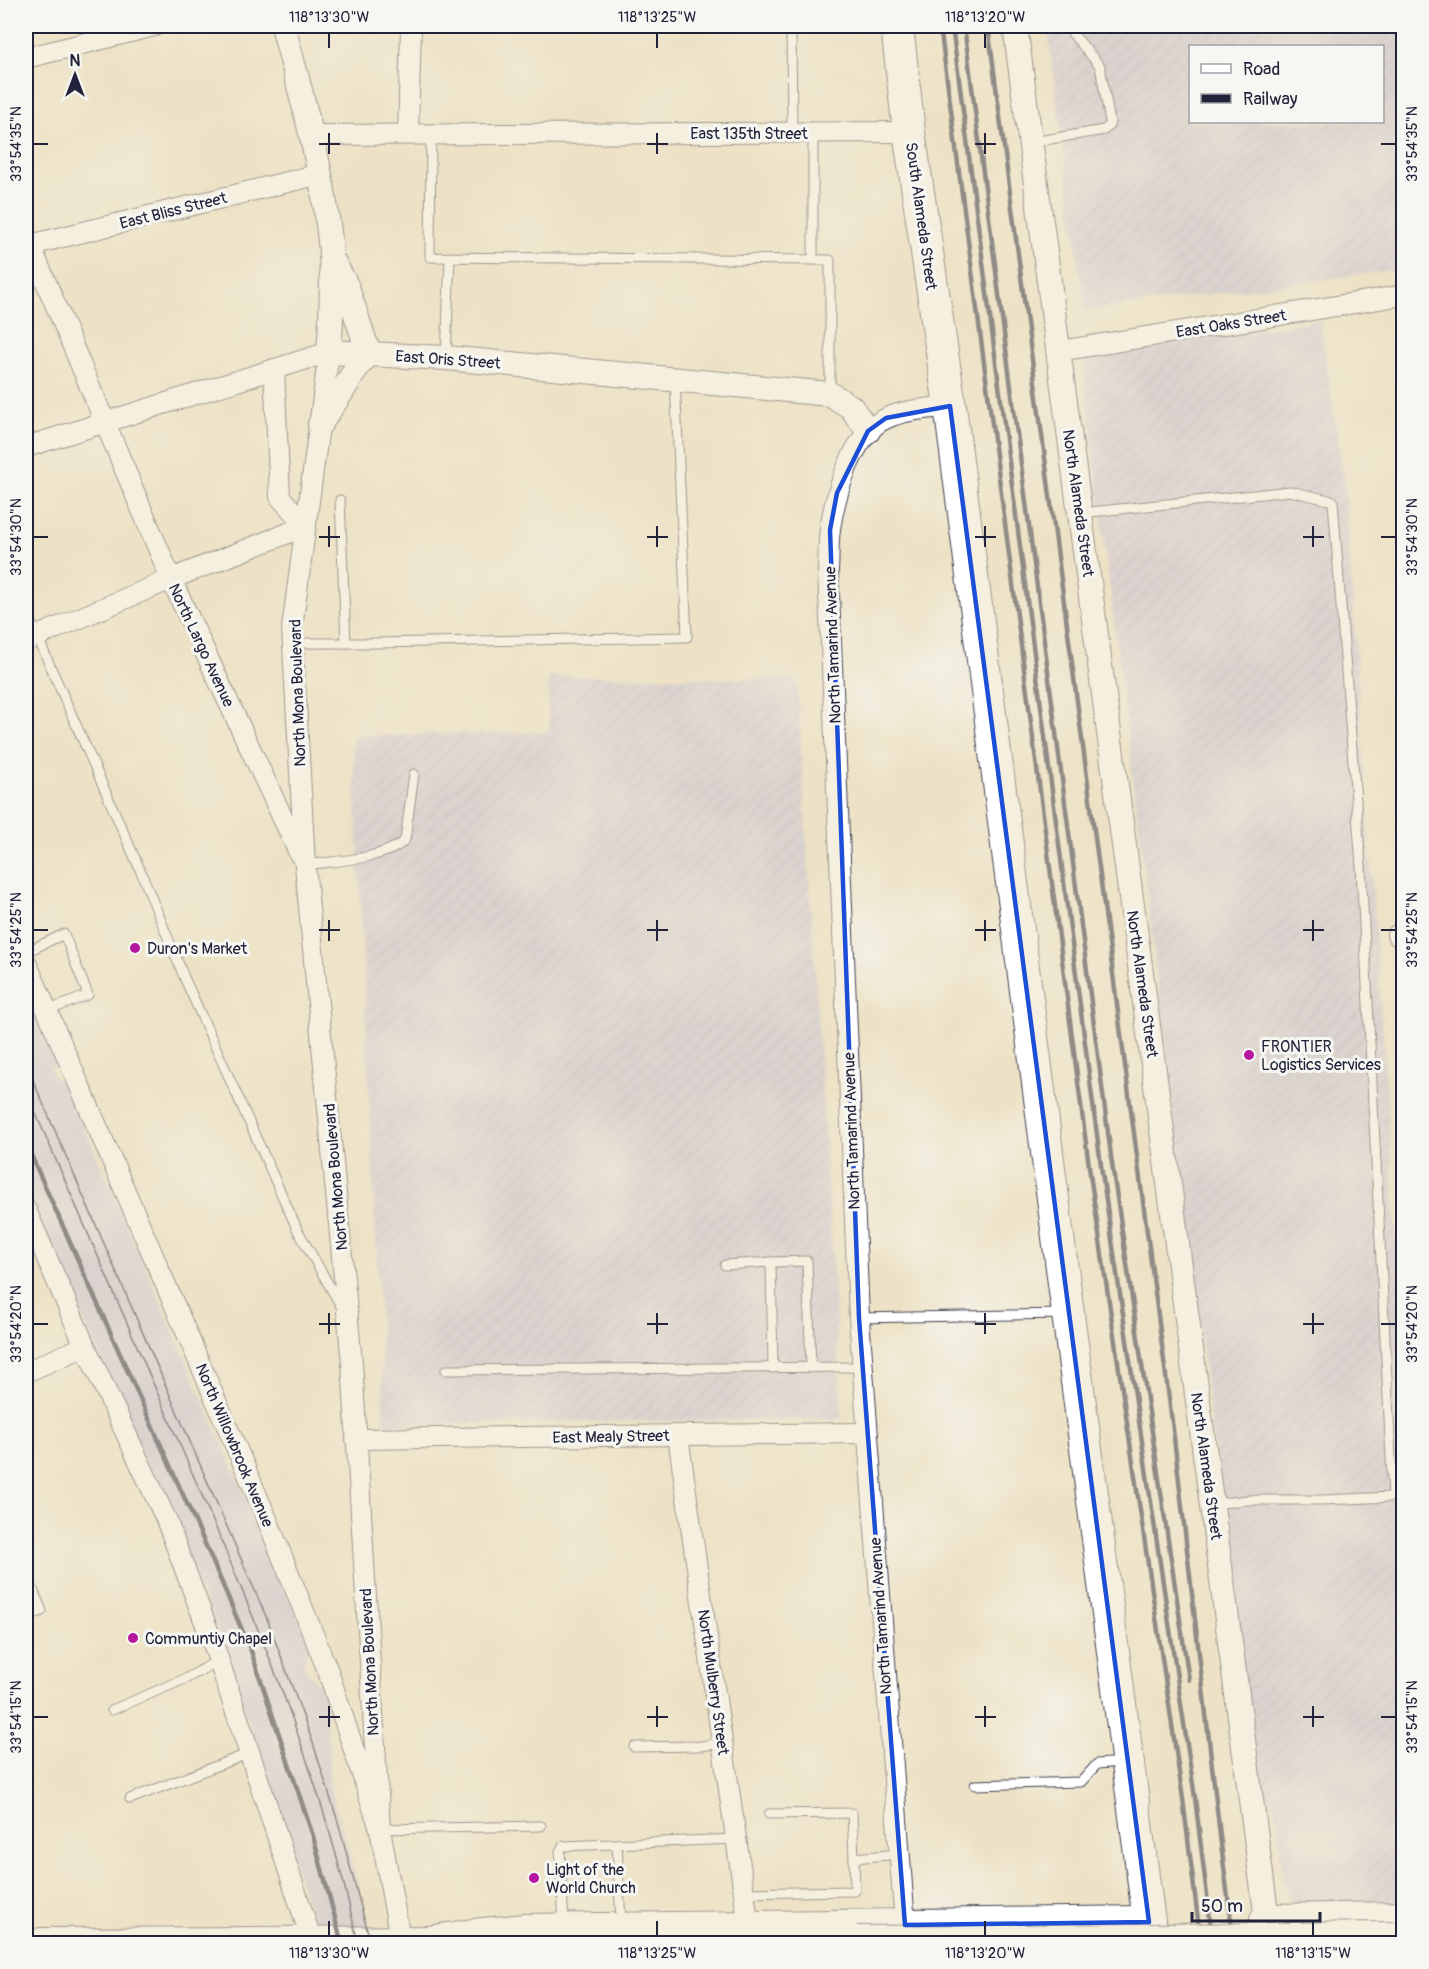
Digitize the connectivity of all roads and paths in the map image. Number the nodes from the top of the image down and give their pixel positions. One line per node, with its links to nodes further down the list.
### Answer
1 (154, 26): 8 (street)
2 (283, 26): 14 (street)
3 (411, 26): 12 (street)
4 (791, 26): 10 (lane)
5 (897, 26): 9 (main road, South Alameda Street)
6 (1015, 26): 15 (street, North Alameda Street)
7 (1068, 26): 15 (lane)
8 (26, 58)
9 (909, 132): 11 (street, East 135th Street); 29 (main road, South Alameda Street)
10 (792, 133): 11 (street, East 135th Street); 13 (street, East 135th Street)
11 (813, 133): 20 (lane)
12 (408, 134): 13 (street, East 135th Street); 14 (street, East 135th Street)
13 (431, 134): 18 (lane)
14 (311, 135): 16 (street)
15 (1031, 142): 22 (street, North Alameda Street)
16 (320, 174): 17 (street, East Bliss Street); 19 (street)
17 (27, 242): 30 (street, North Largo Avenue)
18 (450, 257): 20 (lane); 25 (lane)
19 (331, 258): 23 (street); 24 (street)
20 (813, 260): 28 (lane)
21 (1404, 295): 22 (street, East Oaks Street)
22 (1059, 351): 35 (street, North Alameda Street)
23 (329, 352): 24 (street, East Oris Street); 26 (street, East Oris Street); 31 (street, North Mona Boulevard)
24 (369, 354): 25 (street, East Oris Street); 31 (street)
25 (446, 357): 27 (street, East Oris Street)
26 (274, 369): 30 (street, East Oris Street); 36 (street)
27 (675, 380): 28 (street, East Oris Street); 41 (lane)
28 (830, 394): 32 (street)
29 (950, 406): 32 (street, North Tamarind Avenue); 50 (main road)
30 (105, 422): 33 (street, East Oris Street); 37 (street, North Largo Avenue)
31 (320, 424): 36 (street, North Mona Boulevard)
32 (868, 431): 52 (street, North Tamarind Avenue)
33 (26, 447)
34 (340, 500): 41 (lane)
35 (1081, 513): 62 (street, North Alameda Street); 62 (lane)
36 (306, 526): 37 (street); 40 (street, North Mona Boulevard)
37 (171, 579): 39 (street); 43 (street, North Largo Avenue)
38 (26, 611): 39 (lane)
39 (31, 638): 51 (lane)
40 (293, 643): 41 (lane); 43 (street, North Mona Boulevard)
41 (346, 643)
42 (414, 774): 43 (lane)
43 (305, 865): 51 (street, North Mona Boulevard)
44 (26, 952): 46 (lane)
45 (26, 962): 46 (street, North Willowbrook Avenue)
46 (47, 1011): 75 (street, North Willowbrook Avenue)
47 (26, 1210): 53 (street)
48 (771, 1262): 49 (lane); 55 (lane); 56 (lane)
49 (725, 1265)
50 (1068, 1314): 52 (lane); 70 (main road)
51 (348, 1318): 61 (street, North Mona Boulevard)
52 (859, 1318): 54 (street, North Tamarind Avenue)
53 (85, 1346): 58 (street); 65 (street)
54 (862, 1367): 56 (lane); 59 (street, North Tamarind Avenue)
55 (773, 1368): 56 (lane); 57 (lane)
56 (811, 1368)
57 (446, 1371)
58 (26, 1372)
59 (866, 1433): 60 (street, East Mealy Street); 78 (street, North Tamarind Avenue)
60 (678, 1436): 61 (street, East Mealy Street); 67 (street, North Mulberry Street)
61 (356, 1439): 75 (street, North Mona Boulevard)
62 (1212, 1504): 86 (street, North Alameda Street)
63 (26, 1573): 64 (lane)
64 (26, 1618)
65 (219, 1660): 66 (lane); 69 (street)
66 (112, 1710)
67 (722, 1743): 68 (lane); 76 (street, North Mulberry Street)
68 (634, 1747)
69 (250, 1753): 72 (lane); 91 (street)
70 (1127, 1761): 71 (lane); 87 (main road)
71 (975, 1785)
72 (130, 1799)
73 (769, 1814): 79 (lane)
74 (541, 1826): 75 (lane)
75 (380, 1829): 93 (street, North Willowbrook Avenue)
76 (736, 1839): 77 (lane); 80 (street, North Mulberry Street)
77 (617, 1844): 84 (lane); 85 (lane)
78 (899, 1854): 79 (lane); 82 (street, North Tamarind Avenue)
79 (854, 1858): 80 (lane)
80 (744, 1893): 83 (street, North Mulberry Street)
81 (1404, 1918): 86 (main road)
82 (905, 1925): 83 (main road); 87 (main road)
83 (749, 1928): 84 (main road)
84 (622, 1929): 85 (main road)
85 (564, 1930): 93 (main road)
86 (1268, 1932)
87 (1150, 1933)
88 (1404, 1938): 89 (main road, bridge)
89 (856, 1942): 96 (main road)
90 (76, 1943): 91 (main road); 94 (main road)
91 (313, 1943): 92 (main road)
92 (342, 1943): 93 (main road)
93 (411, 1943): 95 (main road)
94 (41, 1944)
95 (512, 1944)
96 (679, 1944)

